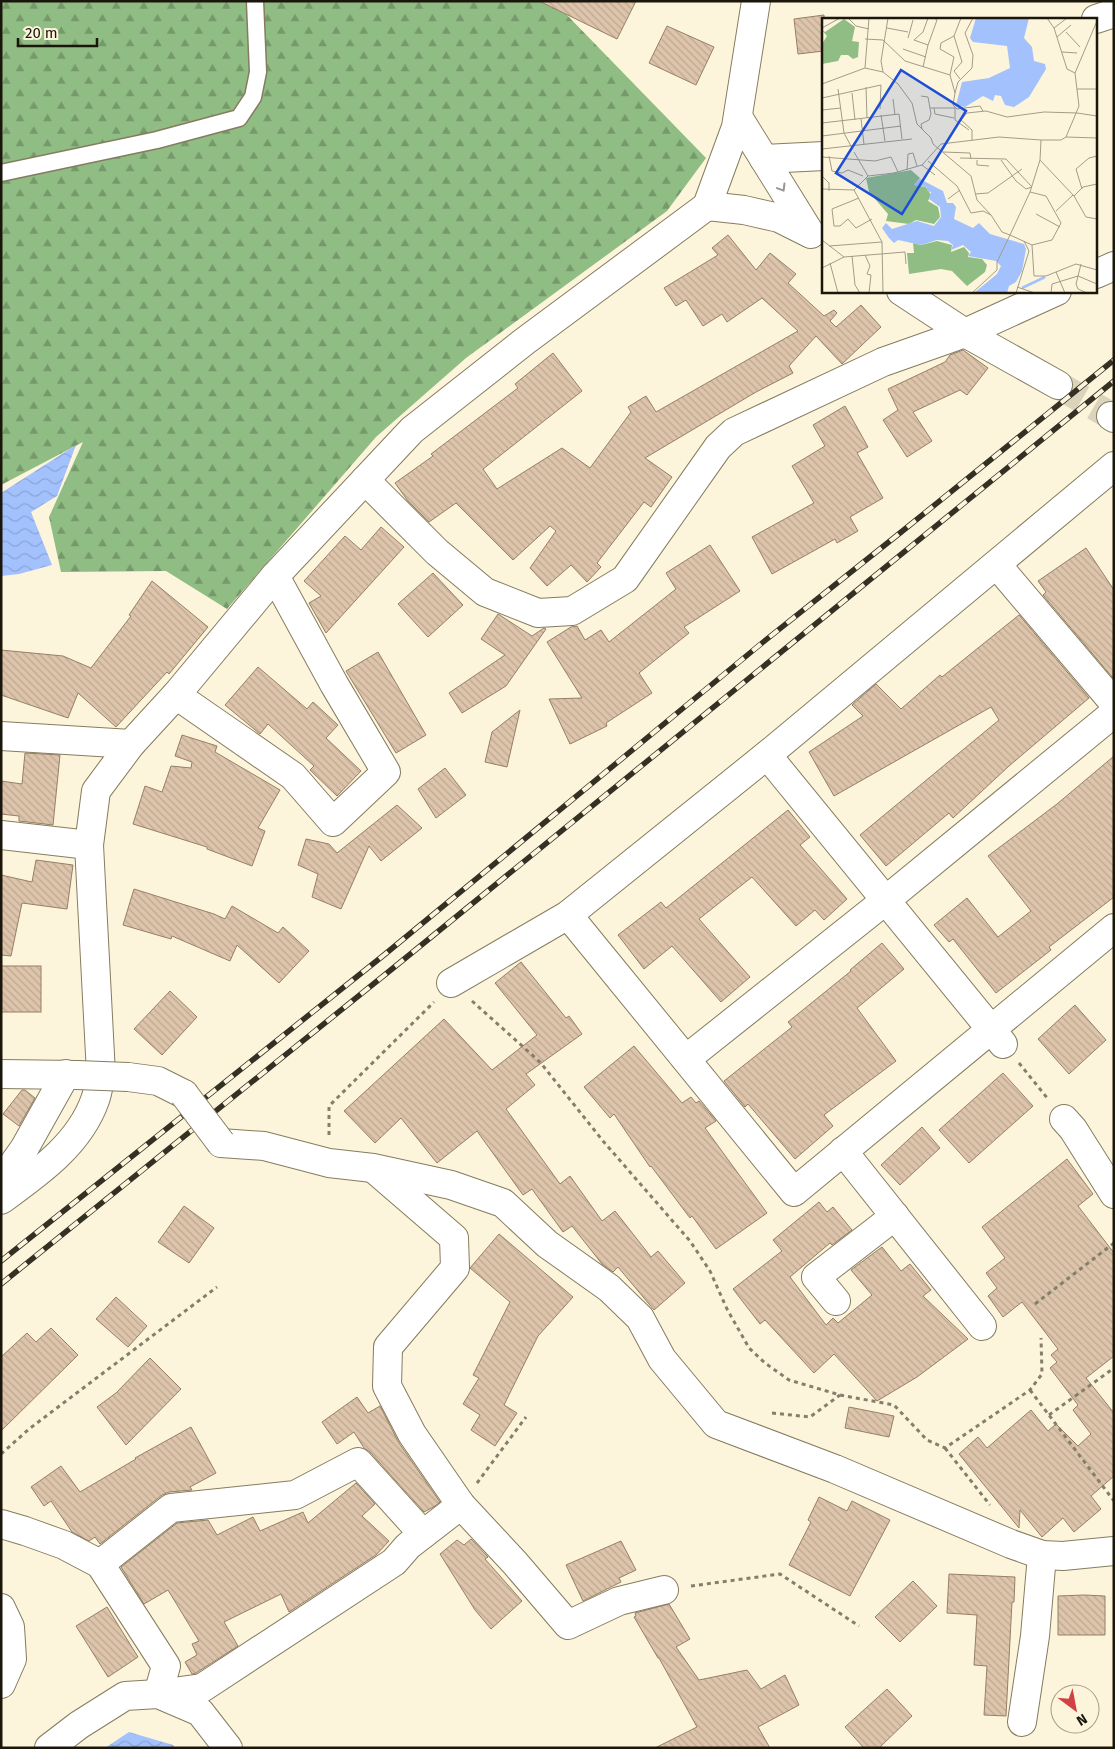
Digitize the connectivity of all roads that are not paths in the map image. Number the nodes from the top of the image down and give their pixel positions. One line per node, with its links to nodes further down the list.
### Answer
1 (255, 1): 8 (lane)
2 (756, 1): 5 (street)
3 (1114, 13): 4 (street)
4 (1098, 18)
5 (738, 117): 7 (street); 9 (street)
6 (822, 156): 7 (street)
7 (764, 159): 10 (street, one-way to 10)
8 (1, 173)
9 (707, 206): 10 (street); 18 (street)
10 (817, 238)
11 (1114, 266): 12 (street)
12 (1098, 273)
13 (903, 292): 15 (street)
14 (1055, 292): 15 (street)
15 (965, 333): 16 (street); 18 (street)
16 (1058, 385)
17 (1114, 466): 19 (street)
18 (365, 480): 20 (street)
19 (997, 565): 22 (street); 26 (street)
20 (275, 576): 21 (street); 21 (street)
21 (176, 695): 25 (street)
22 (1114, 703)
23 (1114, 713): 29 (street)
24 (1, 736): 25 (street)
25 (131, 744): 28 (street)
26 (766, 755): 29 (street); 30 (street)
27 (1, 835): 28 (street)
28 (89, 845): 42 (street)
29 (886, 900): 33 (street); 34 (street)
30 (568, 915): 32 (street); 34 (street)
31 (1114, 928): 33 (street)
32 (451, 983)
33 (997, 1036): 38 (street)
34 (686, 1060): 38 (street)
35 (1, 1074): 36 (street)
36 (72, 1074): 39 (street, bridge); 40 (street)
37 (1064, 1119): 41 (street)
38 (843, 1151): 43 (street)
39 (373, 1168): 46 (street); 50 (street)
40 (1, 1181)
41 (1114, 1194)
42 (1, 1200)
43 (895, 1216): 44 (street); 45 (street)
44 (836, 1301)
45 (982, 1326)
46 (461, 1505): 48 (street); 52 (street)
47 (1, 1524): 51 (street)
48 (423, 1534): 51 (street); 55 (street)
49 (1114, 1551): 50 (street)
50 (1042, 1555): 56 (street)
51 (100, 1564): 55 (street)
52 (664, 1590)
53 (1, 1608): 54 (street)
54 (1, 1684)
55 (158, 1694): 57 (street); 58 (street)
56 (1022, 1722)
57 (49, 1748)
58 (228, 1748)

